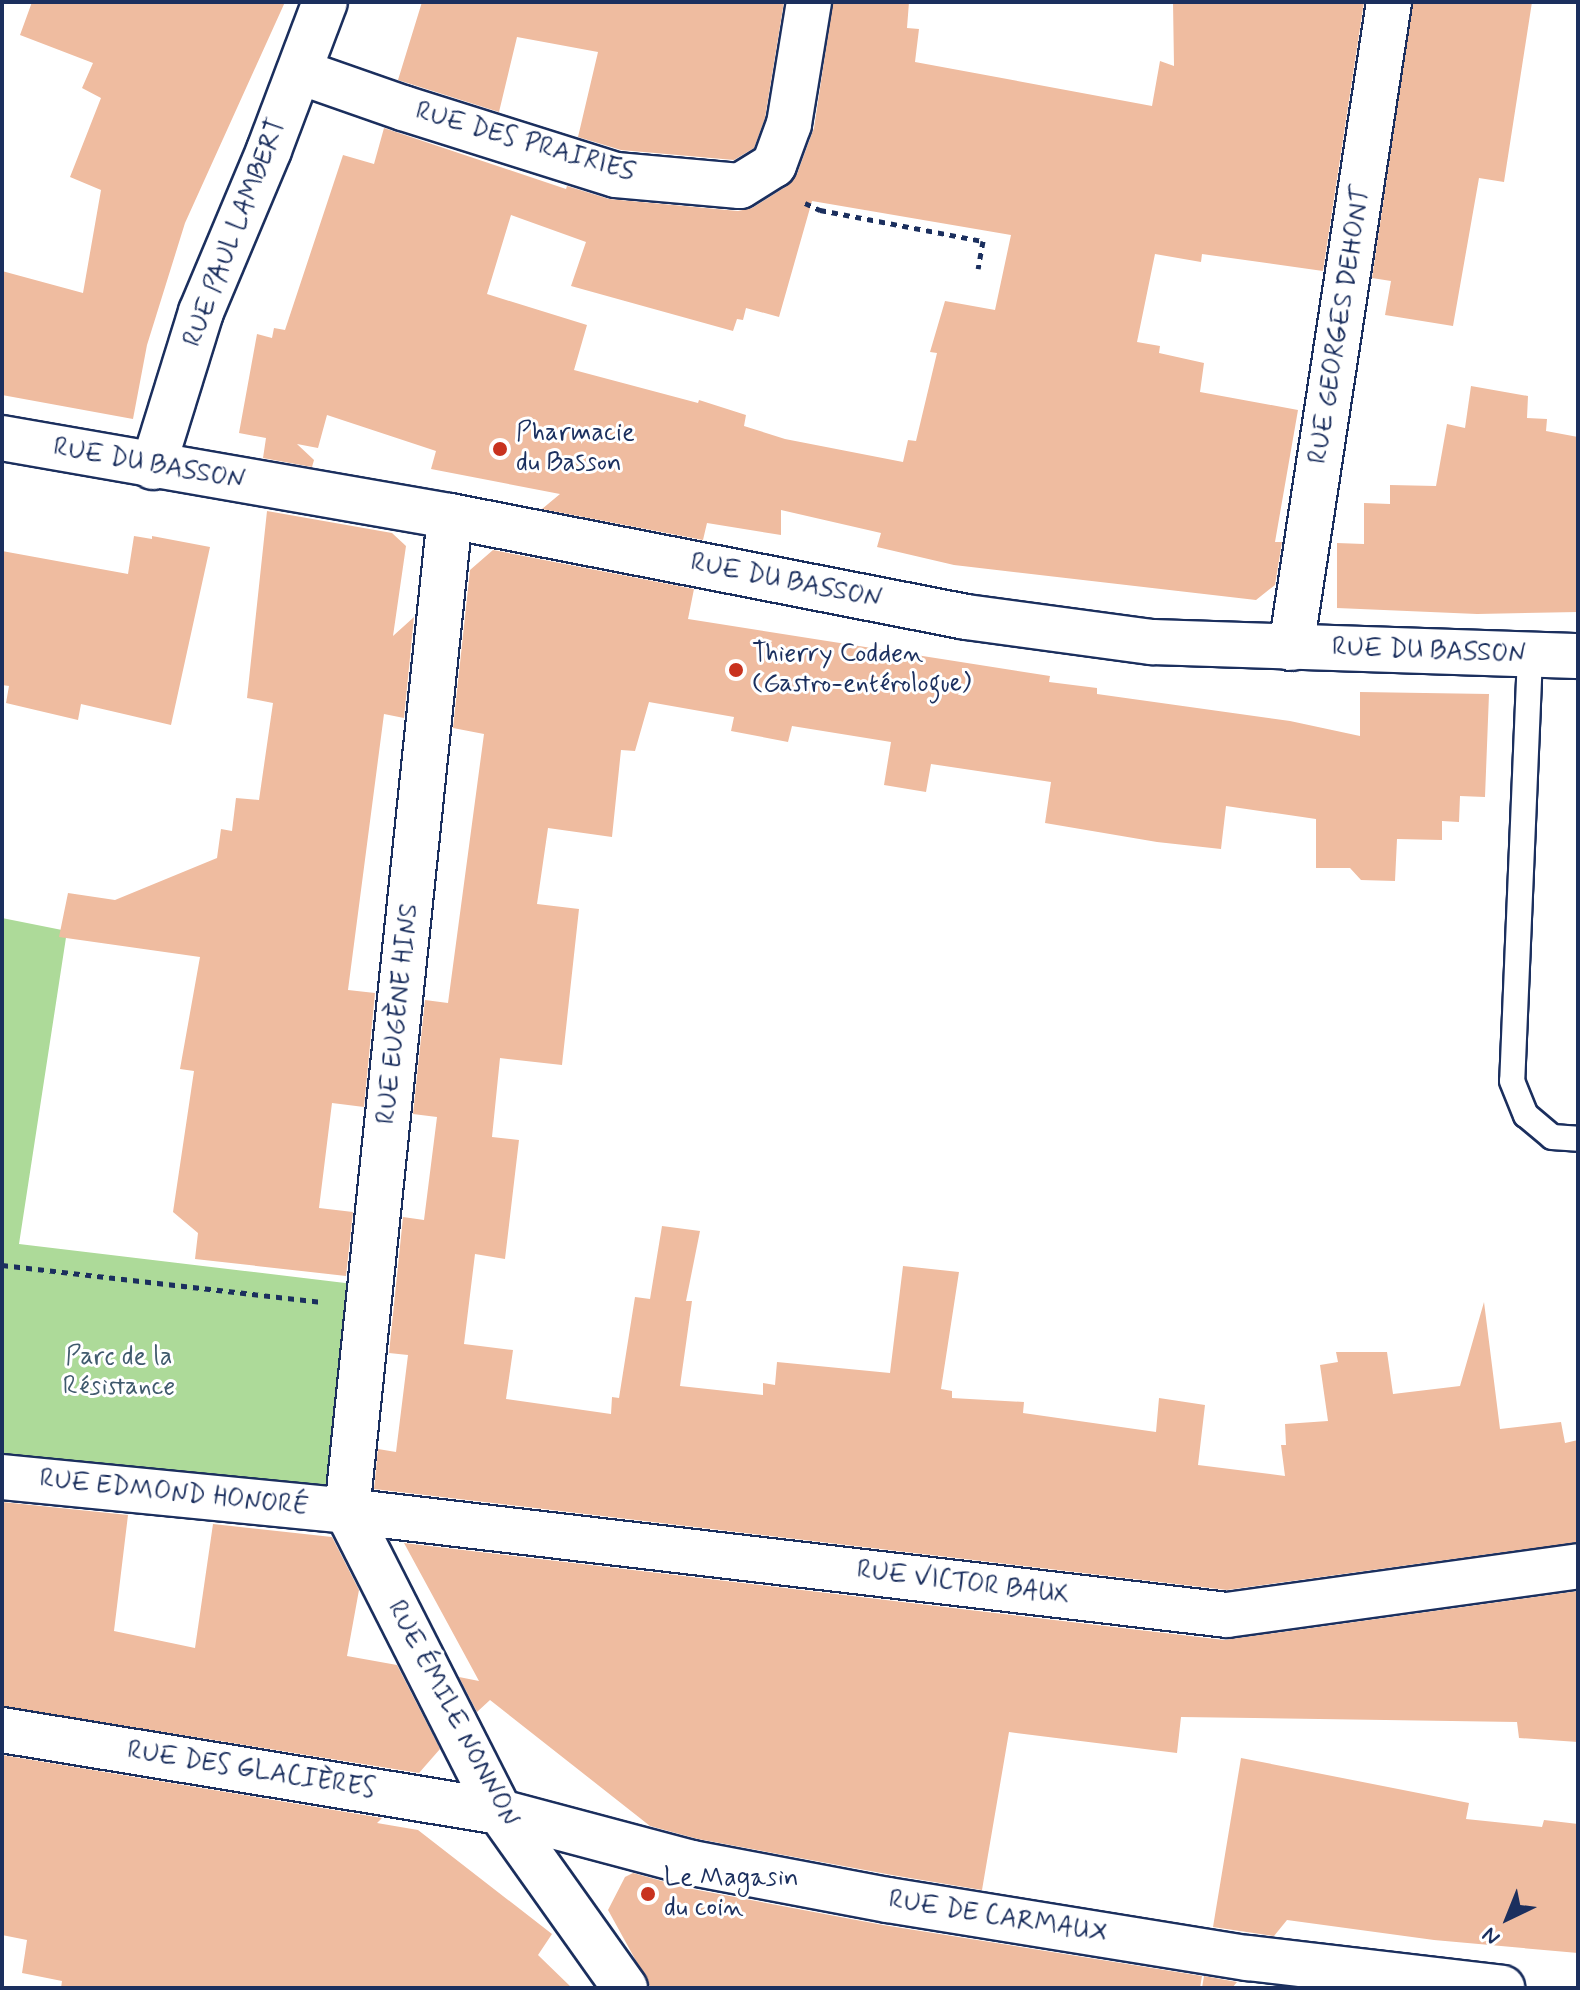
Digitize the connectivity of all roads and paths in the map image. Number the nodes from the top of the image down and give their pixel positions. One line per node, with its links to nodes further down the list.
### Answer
1 (325, 2): 4 (street, RUE PAUL LAMBERT)
2 (809, 2): 5 (street)
3 (1389, 2): 10 (street, RUE GEORGES DEHONT)
4 (300, 72): 5 (street, RUE DES PRAIRIES); 8 (street, RUE PAUL LAMBERT)
5 (754, 178): 6 (path)
6 (978, 269)
7 (2, 438): 8 (street, RUE DU BASSON)
8 (153, 467): 9 (street, RUE DU BASSON)
9 (450, 516): 10 (street, RUE DU BASSON); 15 (street, RUE EUGÈNE HINS)
10 (1291, 648): 11 (street, RUE DU BASSON)
11 (1530, 656): 12 (street, RUE DU BASSON); 13 (lane)
12 (1578, 656)
13 (1578, 1139)
14 (2, 1265): 15 (path)
15 (368, 1308): 17 (street, RUE EUGÈNE HINS)
16 (2, 1477): 17 (street, RUE EDMOND HONORÉ)
17 (347, 1511): 18 (street, RUE VICTOR BAUX); 20 (street, RUE ÉMILE NONNON)
18 (1578, 1566)
19 (2, 1730): 20 (street, RUE DES GLACIÈRES)
20 (500, 1812): 21 (street, RUE ÉMILE NONNON); 22 (street, RUE DE CARMAUX)
21 (625, 1988)
22 (1502, 1988)

